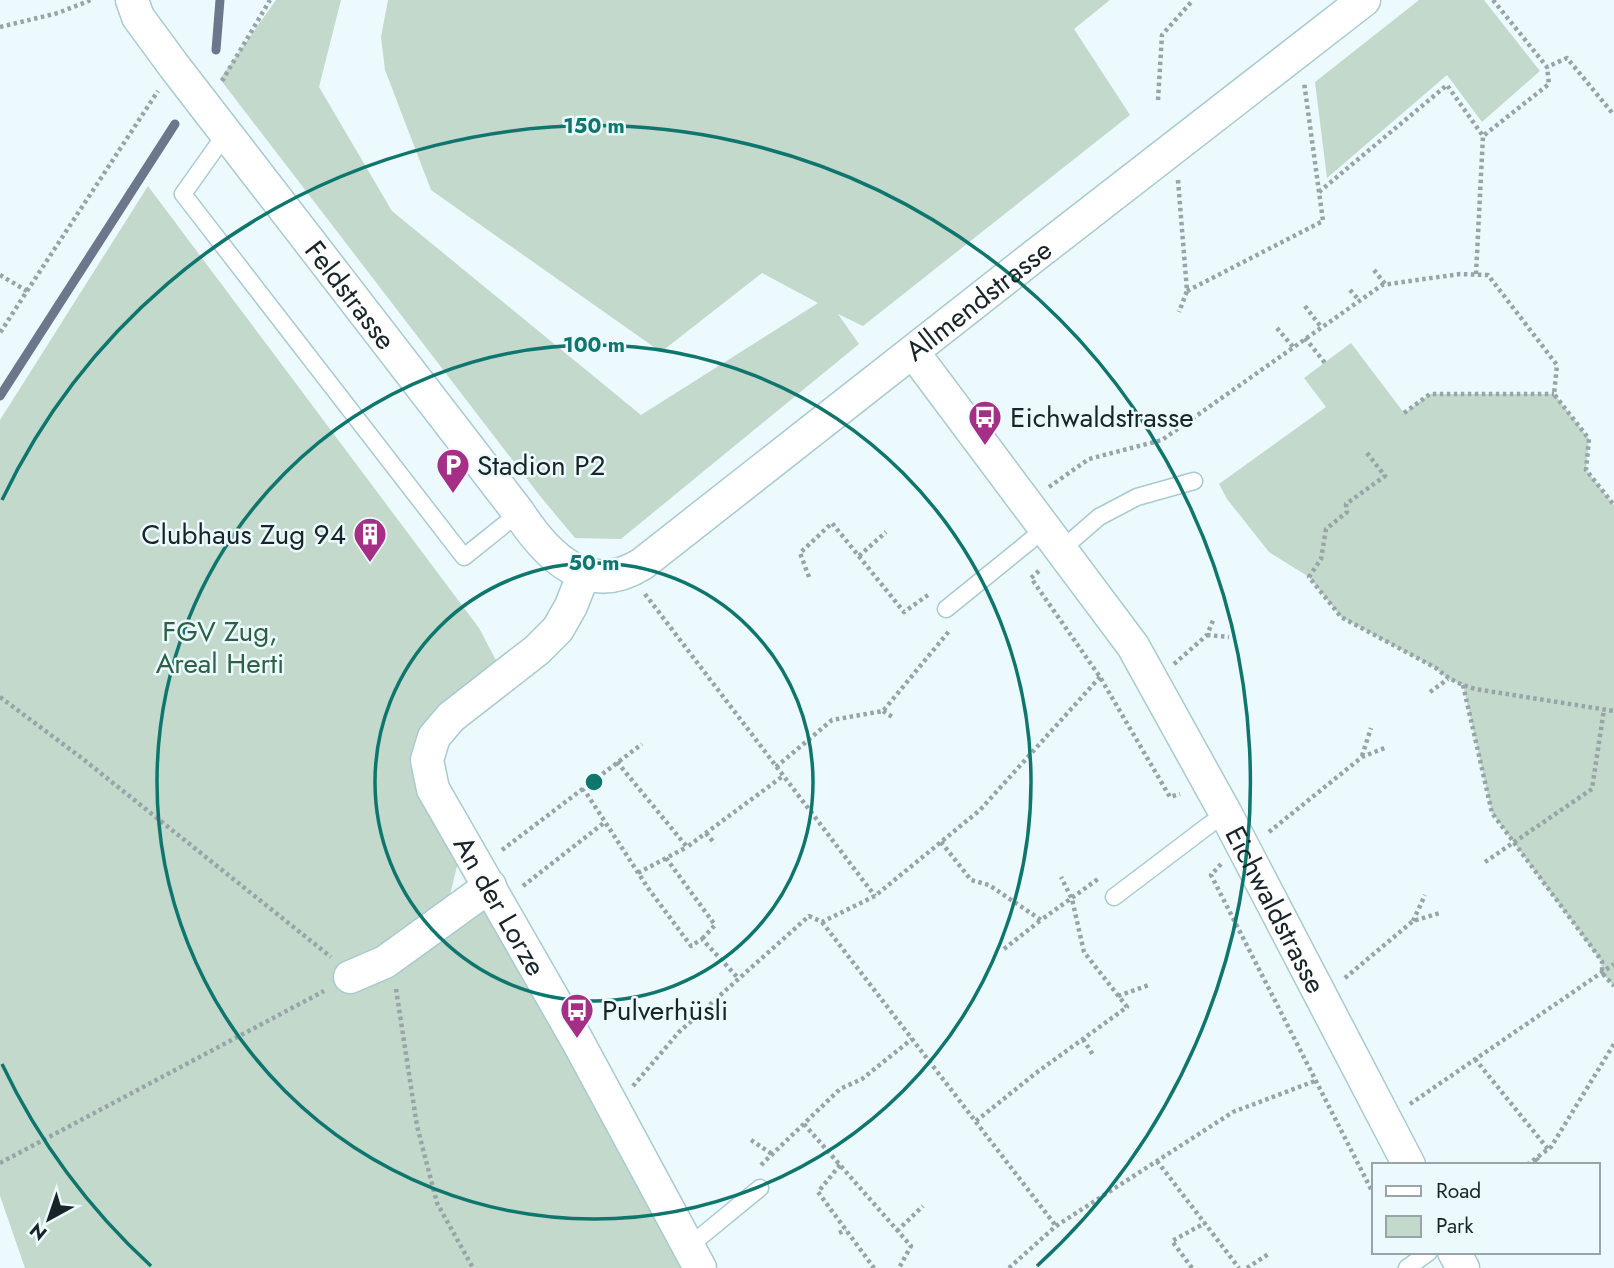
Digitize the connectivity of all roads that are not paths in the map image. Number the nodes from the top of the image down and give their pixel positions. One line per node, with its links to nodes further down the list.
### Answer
1 (132, 0): 3 (street, Feldstrasse)
2 (1364, 0): 4 (street, Allmendstrasse)
3 (227, 132): 6 (street, Feldstrasse); 6 (lane)
4 (913, 352): 7 (street, Eichwaldstrasse); 8 (street, Allmendstrasse)
5 (1194, 481): 7 (lane)
6 (519, 513): 8 (street, Feldstrasse)
7 (1049, 549): 9 (lane); 10 (street, Eichwaldstrasse)
8 (584, 573): 11 (street, An der Lorze)
9 (951, 616)
10 (1217, 819): 12 (lane); 14 (street, Eichwaldstrasse)
11 (489, 886): 13 (street); 17 (street, An der Lorze)
12 (1114, 897)
13 (350, 977)
14 (1408, 1163)
15 (760, 1188): 17 (lane)
16 (1426, 1254): 18 (lane)
17 (694, 1258)
18 (1407, 1268)

